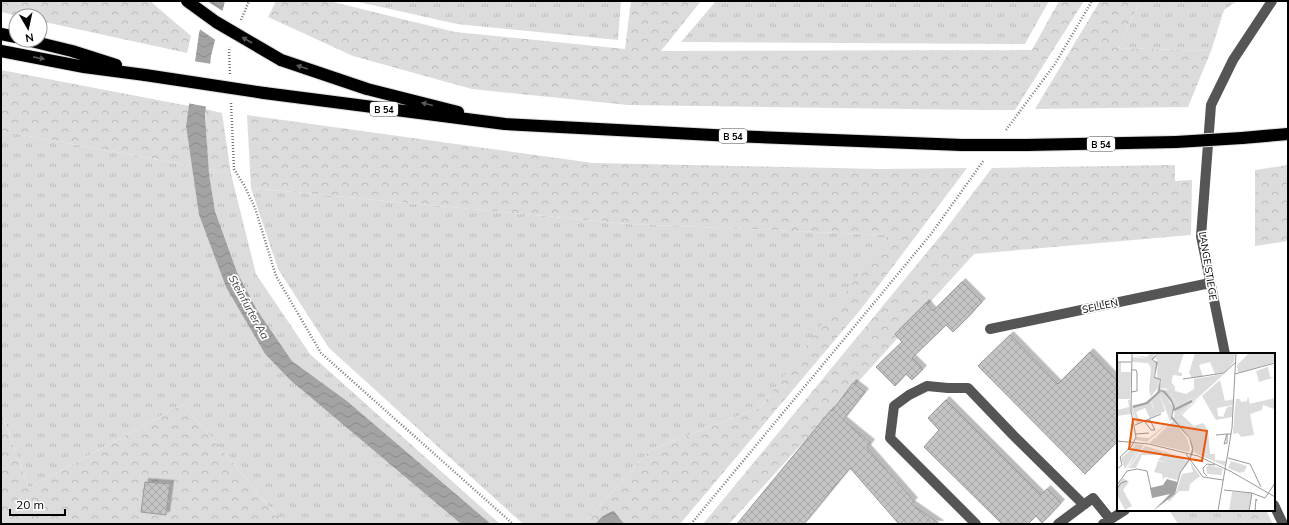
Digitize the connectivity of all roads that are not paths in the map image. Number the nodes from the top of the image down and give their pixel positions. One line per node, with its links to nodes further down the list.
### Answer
1 (187, 1): 6 (highway, one-way to 1, bridge)
2 (1272, 1): 8 (street, LANGE STIEGE)
3 (48, 45): 5 (highway, B 54)
4 (1, 51): 5 (highway, B 54, one-way to 5)
5 (145, 75): 6 (highway, B 54, bridge)
6 (505, 124): 7 (highway, B 54, bridge)
7 (1288, 134)
8 (1210, 283): 9 (street, SELLEN); 10 (street, LANGE STIEGE)
9 (990, 329)
10 (1225, 353)
11 (1084, 505): 14 (street); 15 (street); 16 (street)
12 (1275, 507): 17 (street)
13 (1124, 511): 14 (street)
14 (1107, 522)
15 (976, 524)
16 (1058, 524)
17 (1283, 524)

